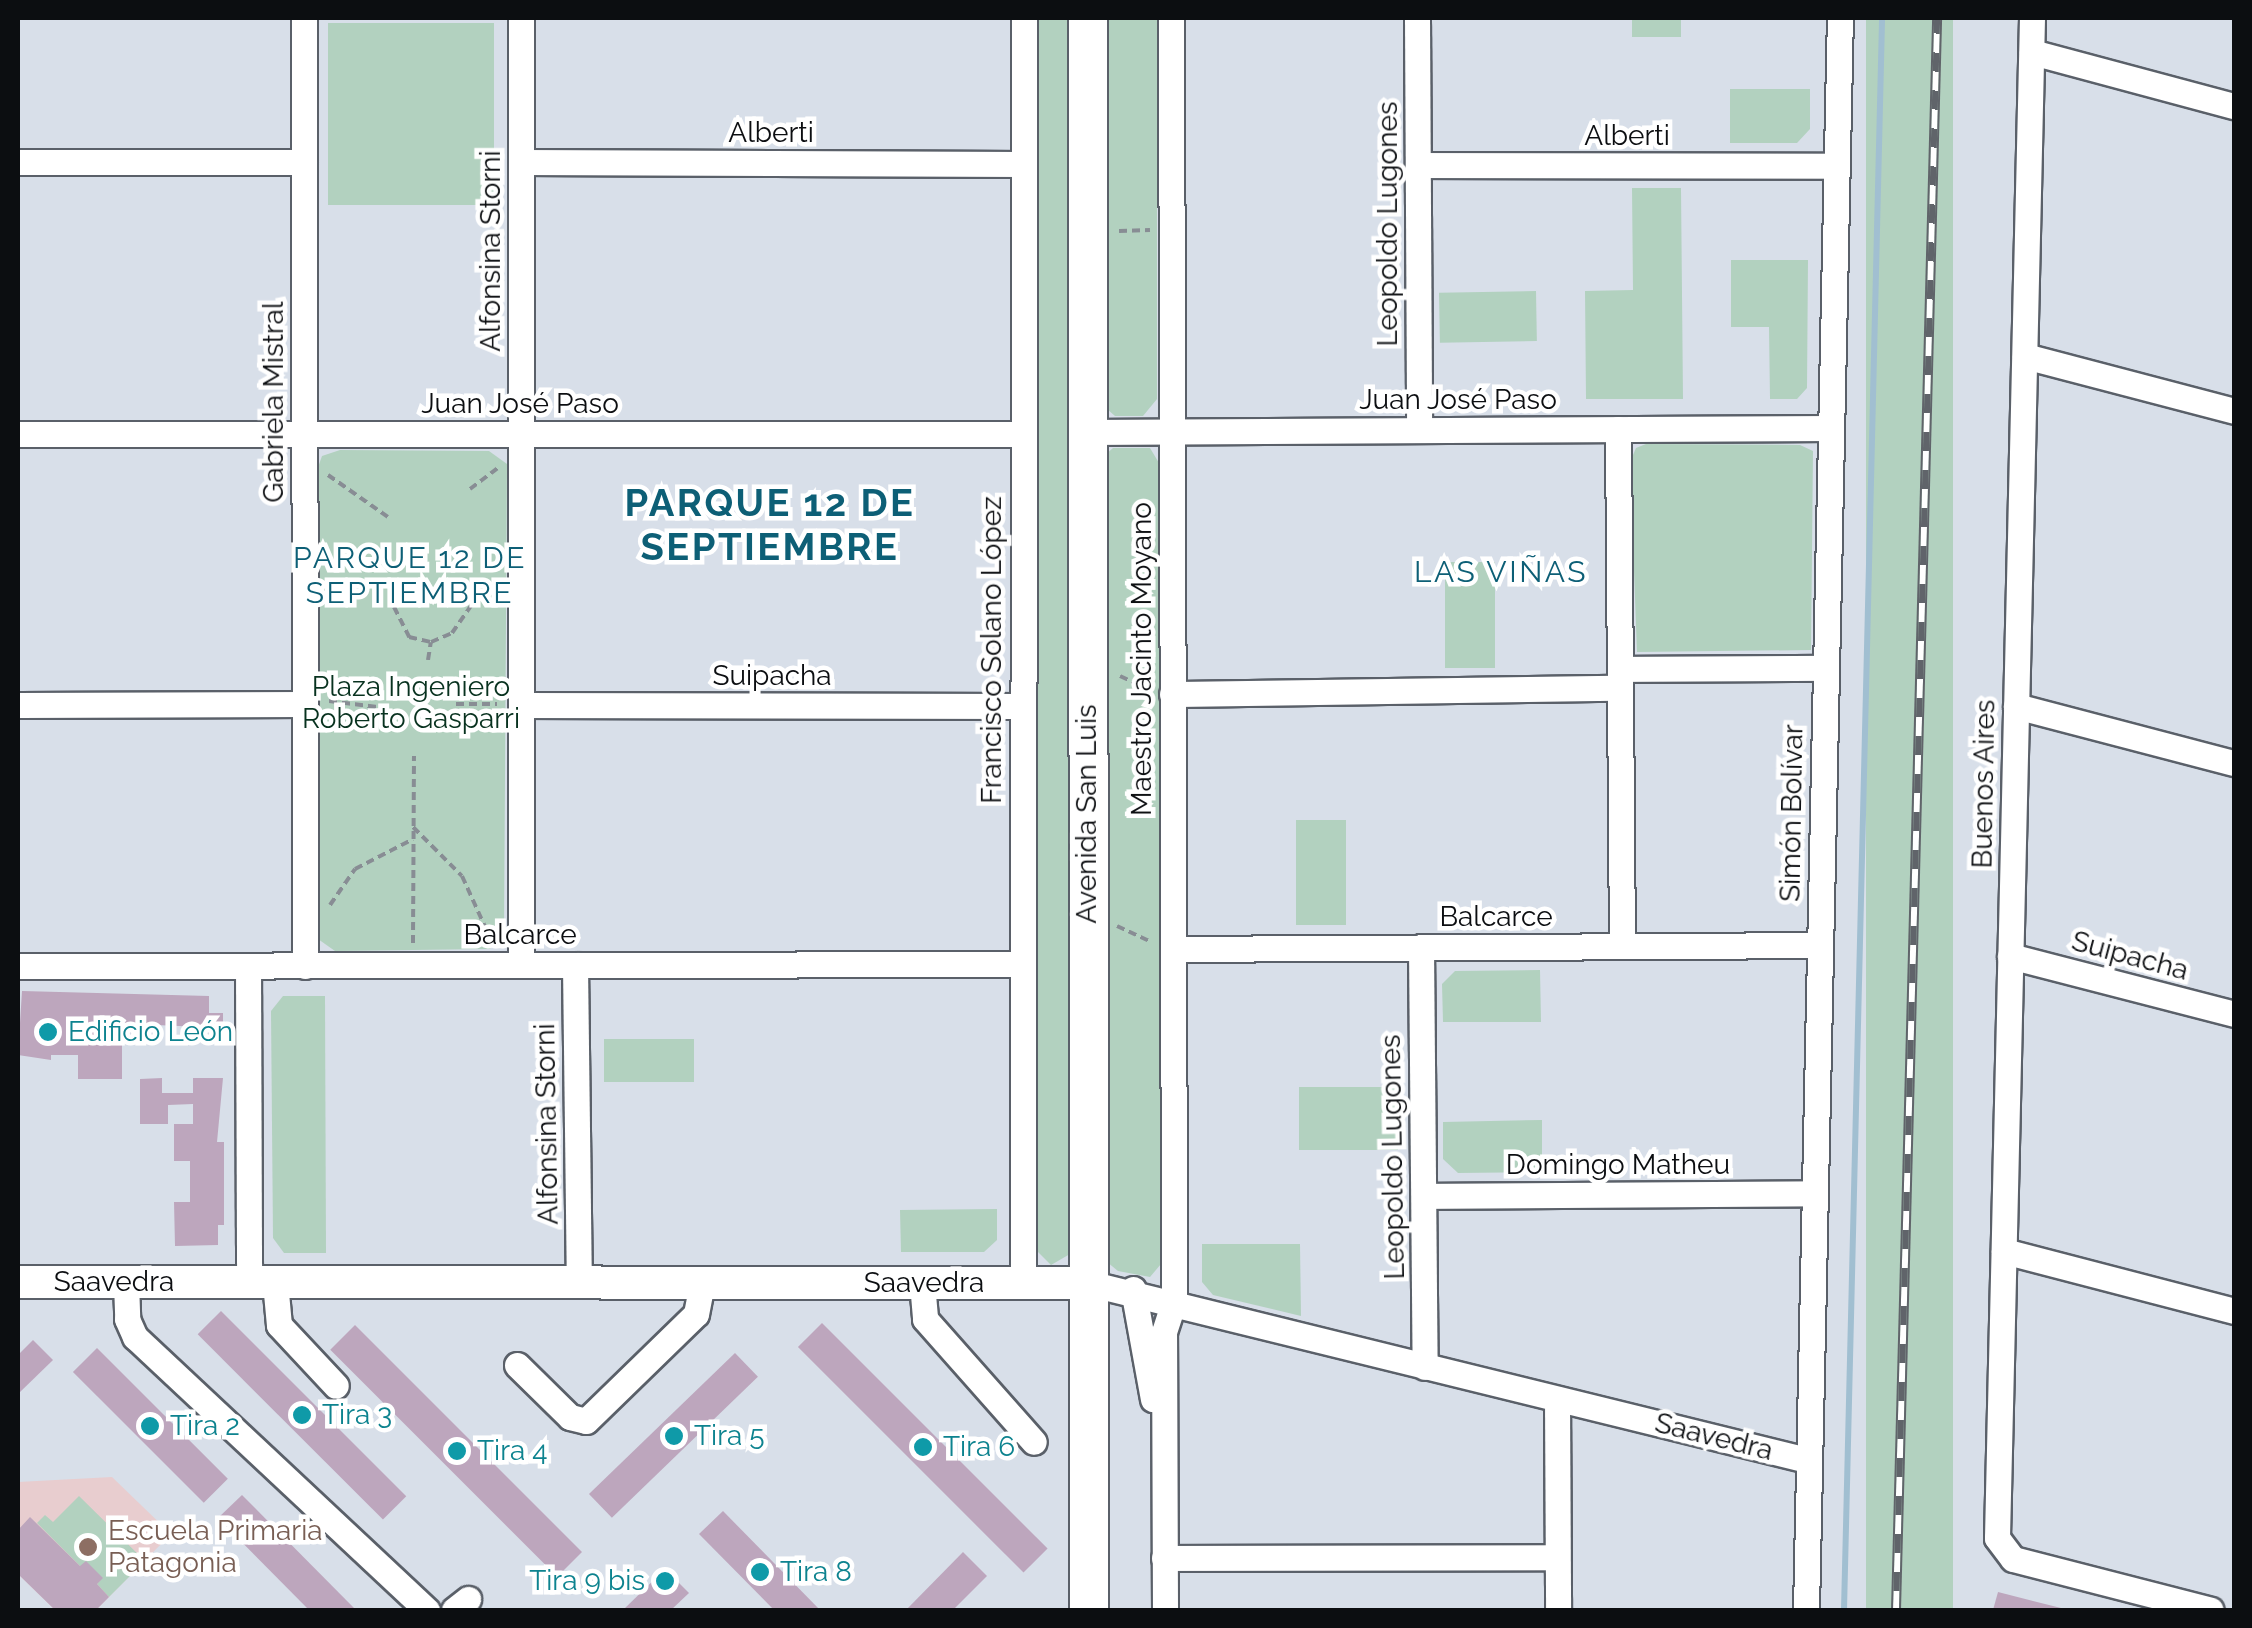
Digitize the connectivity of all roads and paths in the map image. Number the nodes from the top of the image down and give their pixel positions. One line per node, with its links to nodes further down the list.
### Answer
1 (304, 18): 12 (street, Gabriela Mistral)
2 (521, 18): 13 (street, Alfonsina Storni)
3 (1024, 18): 14 (street, Francisco Solano López)
4 (1088, 18): 24 (main road, Avenida San Luis)
5 (1171, 18): 17 (street, Maestro Jacinto Moyano)
6 (1417, 18): 15 (street, Leopoldo Lugones)
7 (1840, 18): 16 (street, Simón Bolívar)
8 (2032, 18): 9 (street, Buenos Aires)
9 (2032, 52): 10 (street); 19 (street, Buenos Aires)
10 (2234, 106)
11 (18, 162): 12 (street)
12 (304, 162): 27 (street, Gabriela Mistral)
13 (521, 162): 14 (street, Alberti); 28 (street, Alfonsina Storni)
14 (1022, 164): 29 (street, Francisco Solano López)
15 (1418, 166): 16 (street, Alberti); 23 (street, Leopoldo Lugones)
16 (1837, 166): 21 (street, Simón Bolívar)
17 (1172, 230): 18 (path); 25 (street, Maestro Jacinto Moyano)
18 (1109, 231)
19 (2024, 356): 20 (street); 50 (street, Buenos Aires)
20 (2234, 412)
21 (1831, 428): 22 (street, Juan José Paso); 40 (street, Simón Bolívar)
22 (1618, 429): 23 (street, Juan José Paso); 42 (street)
23 (1419, 430): 25 (street, Juan José Paso)
24 (1086, 432): 25 (street, Juan José Paso); 87 (main road, Avenida San Luis)
25 (1172, 432): 44 (street, Maestro Jacinto Moyano)
26 (18, 434): 27 (street, Juan José Paso)
27 (304, 434): 28 (street, Juan José Paso); 45 (street, Gabriela Mistral)
28 (521, 434): 29 (street, Juan José Paso); 47 (street, Alfonsina Storni)
29 (1022, 434): 49 (street, Francisco Solano López)
30 (492, 460): 33 (path)
31 (326, 464): 32 (path)
32 (324, 473): 34 (path); 35 (path)
33 (470, 489)
34 (324, 492)
35 (388, 516)
36 (471, 606): 38 (path)
37 (394, 607): 38 (path)
38 (431, 642): 39 (path)
39 (428, 660)
40 (1826, 668): 42 (street); 65 (street, Simón Bolívar)
41 (1107, 669): 44 (path)
42 (1620, 679): 44 (street); 66 (street)
43 (498, 684): 47 (path)
44 (1172, 694): 68 (street, Maestro Jacinto Moyano)
45 (314, 702): 48 (street); 51 (path); 75 (street, Gabriela Mistral)
46 (456, 704): 47 (path)
47 (510, 704): 49 (street, Suipacha); 52 (path); 71 (street, Alfonsina Storni)
48 (18, 705)
49 (1022, 706): 70 (street, Francisco Solano López)
50 (2016, 706): 54 (street); 69 (street, Buenos Aires)
51 (394, 710)
52 (498, 722)
53 (414, 756): 55 (path)
54 (2234, 763)
55 (414, 827): 56 (path); 60 (path)
56 (414, 839): 57 (path); 63 (path)
57 (325, 894)
58 (1108, 922): 68 (path)
59 (497, 928): 60 (path)
60 (491, 940): 61 (path)
61 (481, 942)
62 (394, 943): 63 (path)
63 (412, 943): 64 (path)
64 (430, 943)
65 (1819, 945): 66 (street, Balcarce); 77 (street, Simón Bolívar)
66 (1622, 946): 67 (street, Balcarce)
67 (1421, 947): 68 (street, Balcarce); 78 (street, Leopoldo Lugones)
68 (1166, 948): 89 (street, Maestro Jacinto Moyano)
69 (2010, 956): 76 (street, Suipacha); 79 (street, Buenos Aires)
70 (1023, 964): 72 (street, Balcarce); 86 (street, Francisco Solano López)
71 (521, 965): 72 (street, Balcarce); 75 (street, Balcarce)
72 (576, 965): 83 (street, Alfonsina Storni)
73 (18, 966): 74 (street, Balcarce)
74 (248, 966): 75 (street, Balcarce); 82 (street)
75 (304, 966)
76 (2234, 1014)
77 (1814, 1193): 78 (street, Domingo Matheu); 96 (street, Simón Bolívar)
78 (1424, 1196): 92 (street, Leopoldo Lugones)
79 (2004, 1251): 90 (street); 105 (street, Buenos Aires)
80 (18, 1282): 81 (street, Saavedra)
81 (126, 1282): 82 (street, Saavedra); 100 (street)
82 (262, 1282): 83 (street, Saavedra); 93 (street)
83 (578, 1282): 84 (street, Saavedra)
84 (702, 1282): 85 (street, Saavedra); 91 (street)
85 (922, 1283): 86 (street, Saavedra); 95 (street)
86 (1023, 1283): 87 (street, Saavedra)
87 (1088, 1283): 88 (street, Saavedra); 101 (main road, Avenida San Luis)
88 (1133, 1289): 89 (street, Saavedra); 97 (street)
89 (1174, 1301): 92 (street, Saavedra); 97 (street)
90 (2234, 1311)
91 (517, 1364)
92 (1425, 1367): 94 (street, Saavedra)
93 (336, 1386)
94 (1557, 1399): 96 (street, Saavedra); 98 (street)
95 (1034, 1442)
96 (1807, 1460): 104 (street, Simón Bolívar)
97 (1164, 1483): 99 (street)
98 (1557, 1557): 99 (street); 103 (street)
99 (1164, 1558): 102 (street)
100 (427, 1610)
101 (1089, 1610)
102 (1164, 1610)
103 (1558, 1610)
104 (1806, 1610)
105 (2211, 1610)

